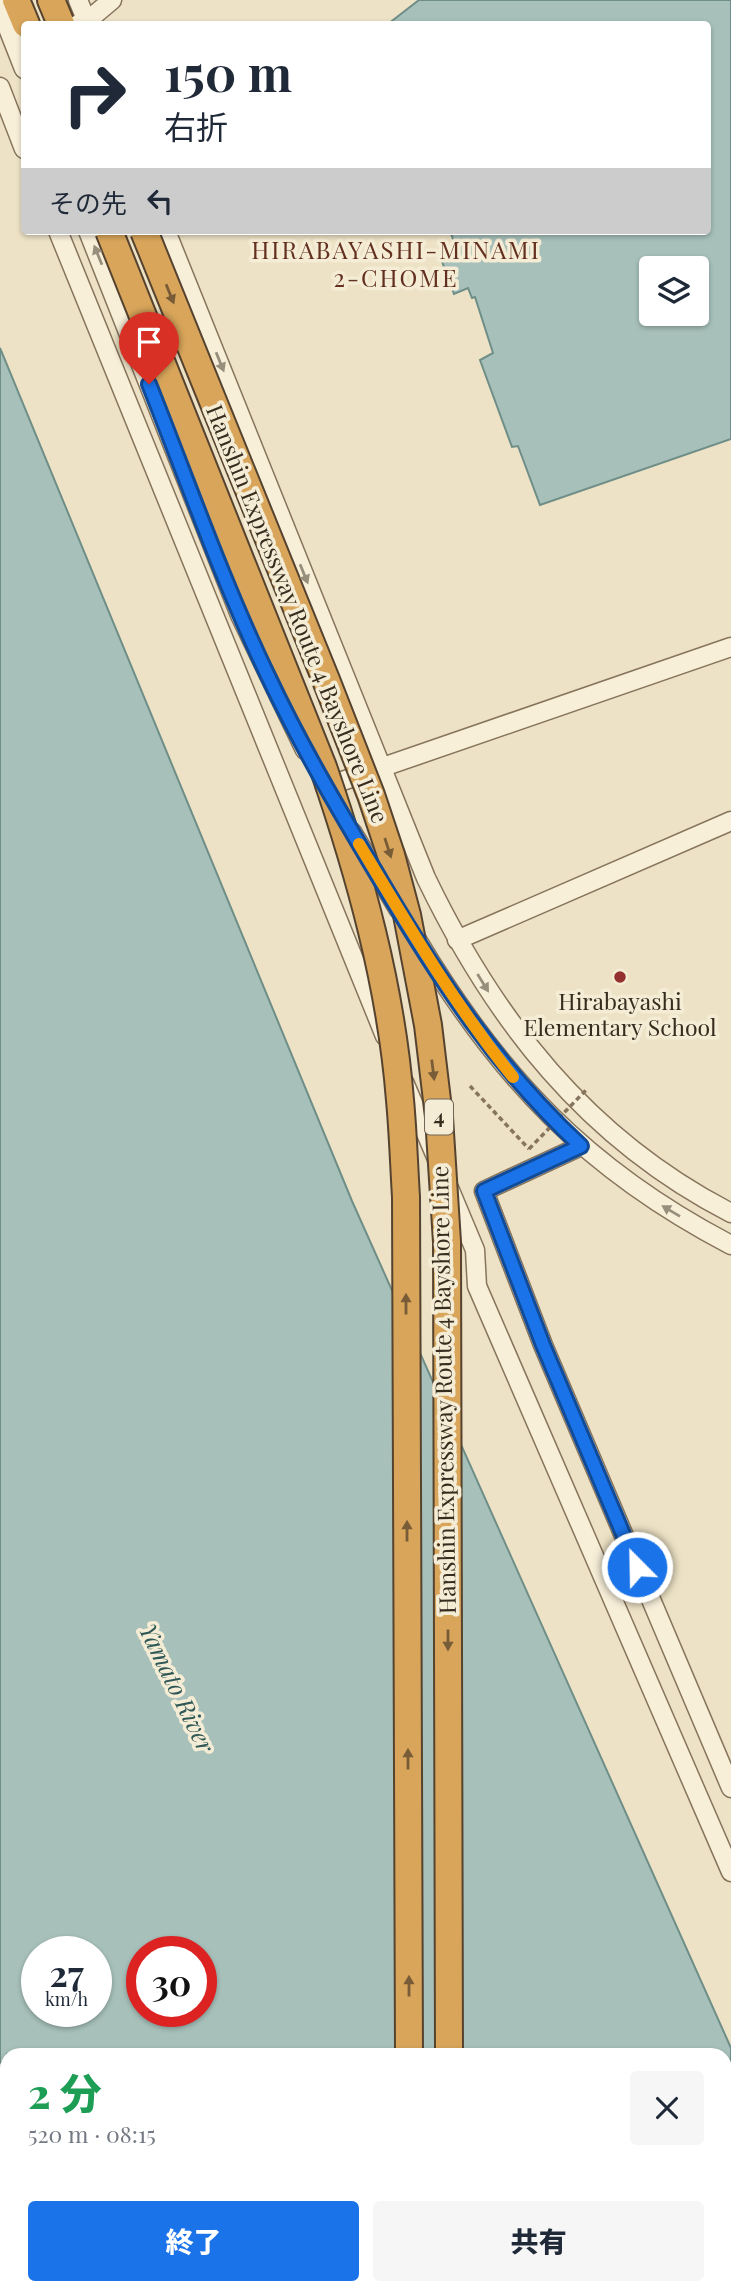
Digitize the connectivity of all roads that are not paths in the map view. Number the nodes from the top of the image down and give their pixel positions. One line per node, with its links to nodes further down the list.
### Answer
1 (16, 0): 6 (highway)
2 (51, 0): 7 (highway)
3 (78, 0): 8 (street)
4 (112, 0): 9 (street)
5 (0, 8): 10 (street)
6 (25, 21)
7 (60, 21)
8 (83, 21)
9 (86, 21)
10 (21, 49)
11 (0, 87): 12 (street)
12 (21, 141)
13 (60, 235): 27 (street)
14 (90, 235): 20 (street, one-way to 14)
15 (111, 235): 28 (highway, Hanshin Expressway Route 4 Bayshore Line / 4, one-way to 15, bridge)
16 (146, 235): 29 (highway, Hanshin Expressway Route 4 Bayshore Line / 4, one-way to 29, bridge)
17 (168, 235): 19 (street, one-way to 19)
18 (731, 648): 19 (street)
19 (381, 766): 20 (street); 22 (street)
20 (325, 787): 23 (street)
21 (731, 821): 22 (street)
22 (457, 940): 24 (street, one-way to 24)
23 (581, 1146): 25 (street, one-way to 23); 26 (street)
24 (731, 1213)
25 (731, 1245)
26 (731, 1788)
27 (731, 1872)
28 (409, 2048)
29 (449, 2048)

